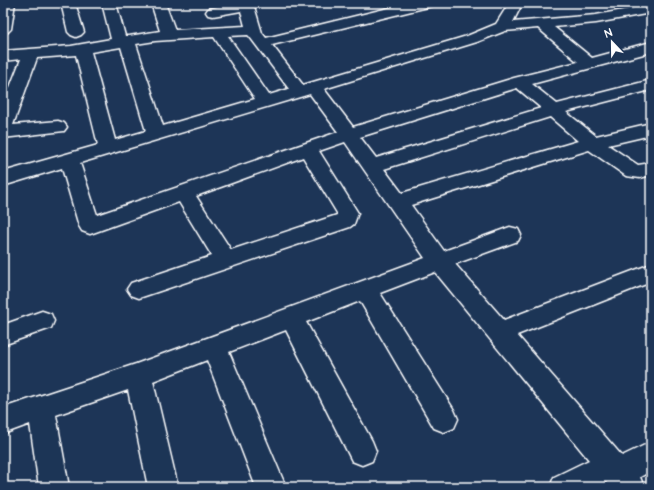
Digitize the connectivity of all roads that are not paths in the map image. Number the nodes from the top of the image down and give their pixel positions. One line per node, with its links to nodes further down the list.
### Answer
1 (68, 3): 14 (street)
2 (109, 3): 17 (street)
3 (158, 3): 16 (street)
4 (428, 3): 18 (street)
5 (513, 3): 11 (street)
6 (246, 5): 7 (street); 13 (street)
7 (211, 7): 15 (street)
8 (651, 9): 10 (street)
9 (6, 11): 12 (street)
10 (540, 23): 11 (street); 23 (street)
11 (502, 27): 26 (street)
12 (3, 29)
13 (253, 30): 15 (street); 18 (street)
14 (76, 32)
15 (221, 32): 16 (street); 27 (street)
16 (169, 34): 17 (street)
17 (123, 41): 20 (street); 32 (street)
18 (263, 43): 26 (street)
19 (651, 47): 23 (street)
20 (82, 49): 21 (street); 35 (street)
21 (31, 54): 22 (street); 30 (street)
22 (3, 56)
23 (589, 63): 24 (street)
24 (520, 82): 28 (street); 33 (street)
25 (651, 85): 28 (street)
26 (307, 89): 27 (street); 33 (street)
27 (266, 102): 32 (street)
28 (554, 110): 34 (street); 38 (street)
29 (58, 127): 30 (street)
30 (3, 128)
31 (651, 129): 34 (street)
32 (156, 134): 35 (street)
33 (349, 134): 36 (street); 38 (street)
34 (592, 144): 39 (street); 42 (street)
35 (108, 148): 37 (street)
36 (307, 148): 41 (street); 44 (street)
37 (69, 159): 40 (street); 41 (street)
38 (372, 166): 42 (street)
39 (651, 169)
40 (3, 179)
41 (183, 192): 44 (street)
42 (397, 202): 45 (street)
43 (510, 235): 45 (street)
44 (226, 260): 47 (street)
45 (440, 262): 48 (street); 51 (street)
46 (651, 273): 51 (street)
47 (139, 289)
48 (366, 290): 49 (street); 56 (street)
49 (292, 318): 53 (street); 58 (street)
50 (42, 321): 52 (street)
51 (499, 332): 60 (street)
52 (3, 335)
53 (214, 347): 54 (street); 63 (street)
54 (138, 375): 55 (street); 62 (street)
55 (41, 408): 57 (street); 61 (street)
56 (444, 419)
57 (3, 421)
58 (362, 451)
59 (651, 456): 60 (street)
60 (619, 474): 64 (street)
61 (54, 487)
62 (163, 487)
63 (271, 487)
64 (565, 487)

